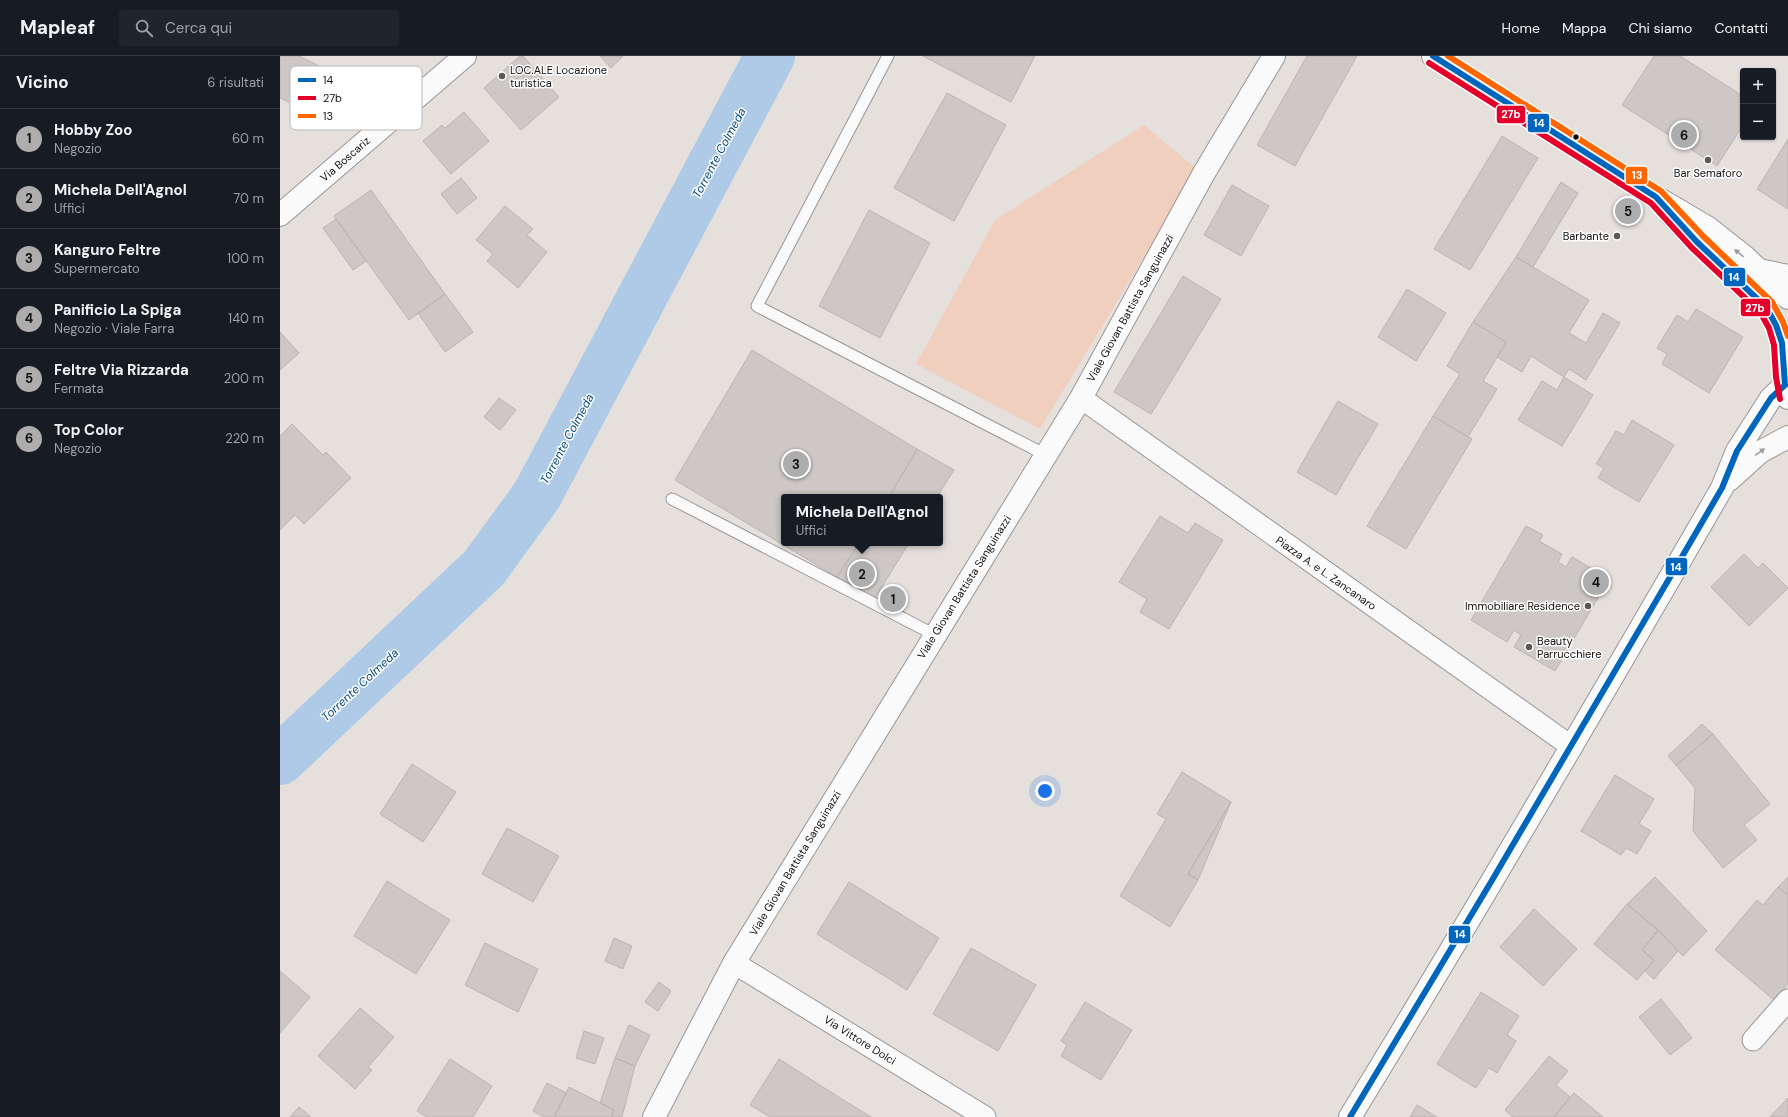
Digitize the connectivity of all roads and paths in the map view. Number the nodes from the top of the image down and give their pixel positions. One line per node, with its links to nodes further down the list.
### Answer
1 (466, 56): 5 (main road, Via Boscariz)
2 (888, 56): 15 (lane)
3 (1274, 56): 13 (main road, Viale Giovan Battista Sanguinazzi)
4 (1434, 56): 7 (main road)
5 (422, 94)
6 (379, 130): 8 (main road, Via Boscariz)
7 (1656, 197): 9 (main road, one-way to 7); 12 (main road)
8 (280, 215)
9 (1759, 270): 10 (main road); 11 (main road)
10 (1788, 276)
11 (1788, 298)
12 (1786, 380): 16 (main road)
13 (1081, 398): 15 (main road, Viale Giovan Battista Sanguinazzi); 19 (street, Piazza A. e L. Zancanaro)
14 (1788, 437): 16 (main road, one-way to 14)
15 (1046, 455): 18 (main road, Viale Giovan Battista Sanguinazzi)
16 (1722, 488): 19 (main road)
17 (672, 499): 18 (lane)
18 (935, 635): 20 (main road, Viale Giovan Battista Sanguinazzi)
19 (1572, 747): 25 (main road)
20 (734, 963): 23 (street, Via Vittore Dolci); 24 (main road, Viale Giovan Battista Sanguinazzi)
21 (1788, 1000): 22 (street)
22 (1753, 1040)
23 (980, 1116)
24 (654, 1117)
25 (1350, 1117)

